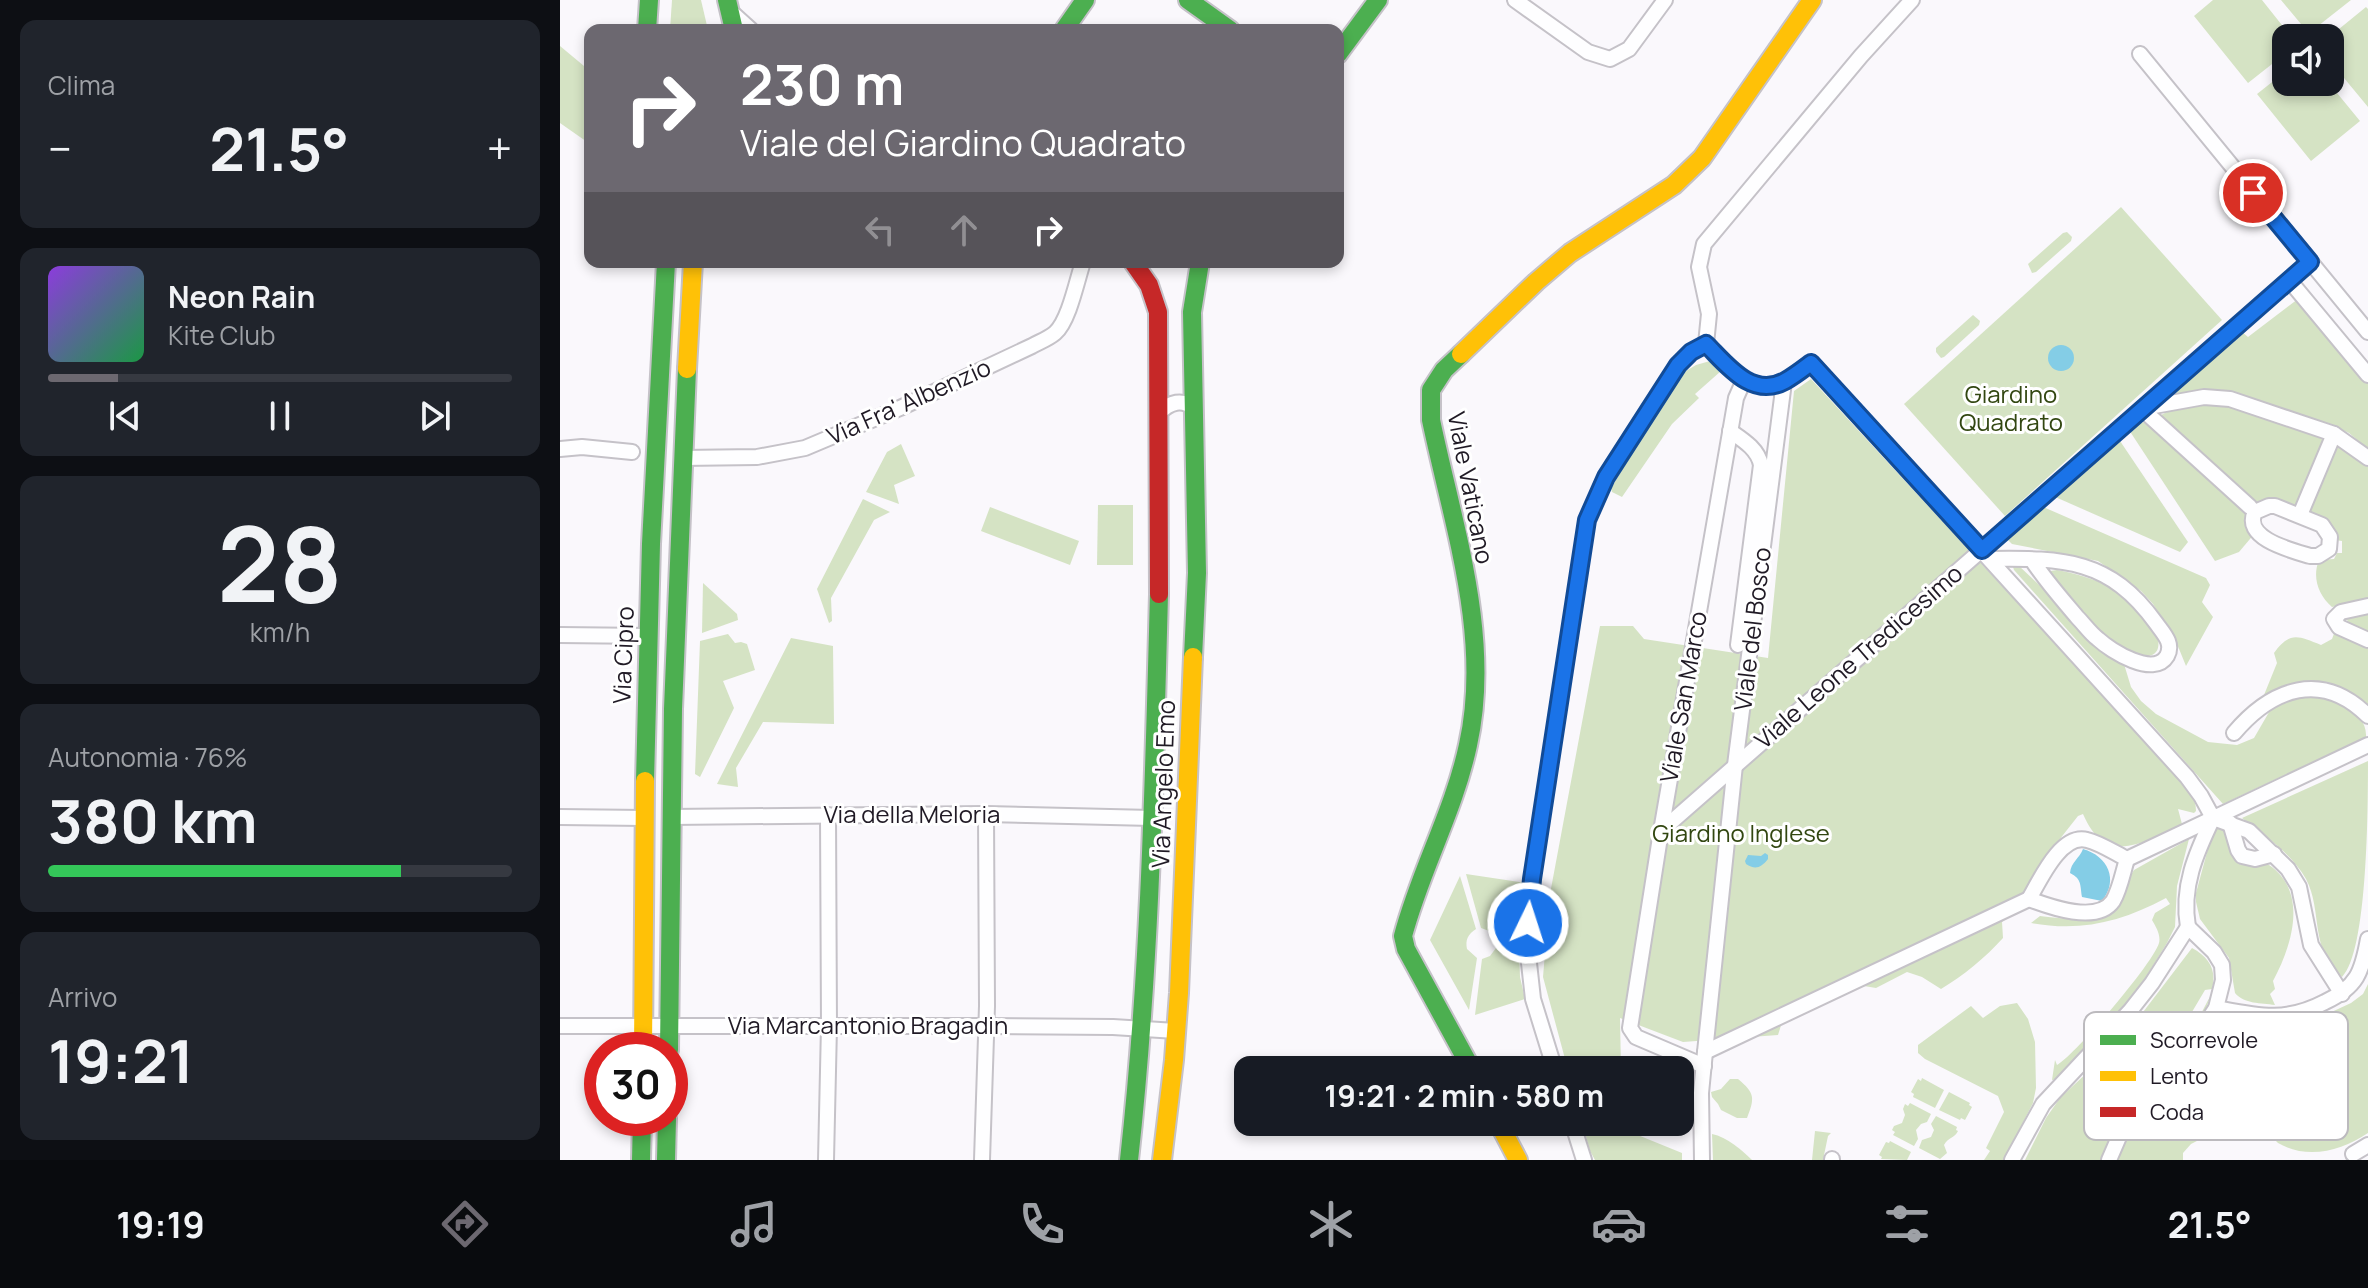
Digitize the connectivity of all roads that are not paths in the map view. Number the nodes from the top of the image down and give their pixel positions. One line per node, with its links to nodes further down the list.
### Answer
1 (649, 0): 9 (main road)
2 (1085, 0): 10 (main road)
3 (1188, 0): 11 (main road)
4 (1378, 0): 12 (main road)
5 (1515, 0): 6 (street)
6 (1665, 0)
7 (1812, 0): 78 (main road, Viale Vaticano)
8 (1912, 0): 22 (street)
9 (647, 24)
10 (1068, 24)
11 (1222, 24)
12 (1344, 46)
13 (2140, 54): 14 (street)
14 (2310, 262): 20 (street, Viale Leone Tredicesimo); 21 (street)
15 (666, 268): 42 (main road, Via Cipro)
16 (693, 268): 33 (main road, Via Cipro)
17 (1081, 268): 33 (street, Via Fra' Albenzio)
18 (1137, 268): 28 (main road, Via Angelo Emo)
19 (1199, 268): 26 (main road, Via Angelo Emo)
20 (2289, 280): 23 (street); 27 (street, Viale Leone Tredicesimo)
21 (2368, 332)
22 (1706, 344): 24 (street); 79 (street)
23 (2368, 375)
24 (1744, 380): 25 (street); 29 (street, Viale San Marco)
25 (1784, 382): 38 (street); 48 (street, Viale del Bosco)
26 (1195, 409): 28 (street); 75 (main road, Via Angelo Emo)
27 (2142, 409): 30 (street); 35 (street); 37 (street, Viale Leone Tredicesimo)
28 (1159, 413): 54 (main road, Via Angelo Emo)
29 (1730, 431): 44 (street); 57 (street, Viale San Marco)
30 (2334, 434): 34 (street); 36 (street)
31 (560, 449): 32 (street)
32 (632, 452)
33 (682, 458): 52 (main road, Via Cipro)
34 (2368, 458)
35 (2250, 507)
36 (2300, 515): 36 (street)
37 (1998, 535): 38 (street, Viale Leone Tredicesimo); 39 (street)
38 (1986, 554): 39 (street); 48 (street, Viale Leone Tredicesimo); 55 (street)
39 (2025, 559): 39 (street)
40 (2368, 606): 43 (street)
41 (560, 635): 42 (street)
42 (648, 636): 53 (main road, Via Cipro)
43 (2368, 640)
44 (1738, 645)
45 (2368, 716): 46 (street)
46 (2234, 733)
47 (2368, 745): 55 (street)
48 (1735, 765): 57 (street, Viale Leone Tredicesimo); 80 (street, Viale del Bosco)
49 (986, 814): 50 (street, Via della Meloria); 54 (street, Via della Meloria); 73 (street)
50 (828, 815): 52 (street, Via della Meloria); 72 (street)
51 (560, 817): 53 (street)
52 (671, 817): 71 (main road, Via Cipro)
53 (644, 818): 70 (main road, Via Cipro)
54 (1152, 818): 74 (main road, Via Angelo Emo)
55 (2213, 818): 56 (street); 59 (street); 61 (street)
56 (2230, 823): 58 (street); 58 (street)
57 (1661, 831): 80 (street, Viale San Marco)
58 (2274, 854): 63 (street)
59 (2127, 859): 60 (street); 60 (street)
60 (2029, 899): 80 (street)
61 (2188, 927): 64 (street); 65 (street)
62 (2368, 939): 63 (street)
63 (2342, 994): 68 (street)
64 (2216, 1008): 66 (street); 67 (street)
65 (2129, 1012)
66 (2213, 1012)
67 (2238, 1012)
68 (2299, 1012)
69 (560, 1026): 70 (street, Via Marcantonio Bragadin)
70 (643, 1026): 71 (street, Via Marcantonio Bragadin); 76 (main road, Via Cipro)
71 (669, 1026): 72 (street, Via Marcantonio Bragadin); 77 (main road, Via Cipro)
72 (829, 1026): 73 (street, Via Marcantonio Bragadin); 91 (street)
73 (987, 1026): 74 (street, Via Marcantonio Bragadin); 92 (street)
74 (1140, 1028): 75 (street, Via Marcantonio Bragadin); 93 (main road, Via Angelo Emo)
75 (1176, 1031): 94 (main road, Via Angelo Emo)
76 (643, 1032)
77 (669, 1032)
78 (1464, 1056)
79 (1551, 1056)
80 (1704, 1059): 97 (street, Viale del Bosco)
81 (2084, 1060): 98 (street)
82 (642, 1136): 89 (main road)
83 (667, 1136): 90 (main road)
84 (1505, 1136): 95 (main road)
85 (1576, 1136): 96 (street)
86 (2118, 1140): 99 (street)
87 (2368, 1145): 88 (street)
88 (2353, 1154)
89 (641, 1160)
90 (666, 1160)
91 (826, 1160)
92 (982, 1160)
93 (1129, 1160)
94 (1162, 1160)
95 (1518, 1160)
96 (1584, 1160)
97 (1702, 1160)
98 (2012, 1160)
99 (2109, 1160)

